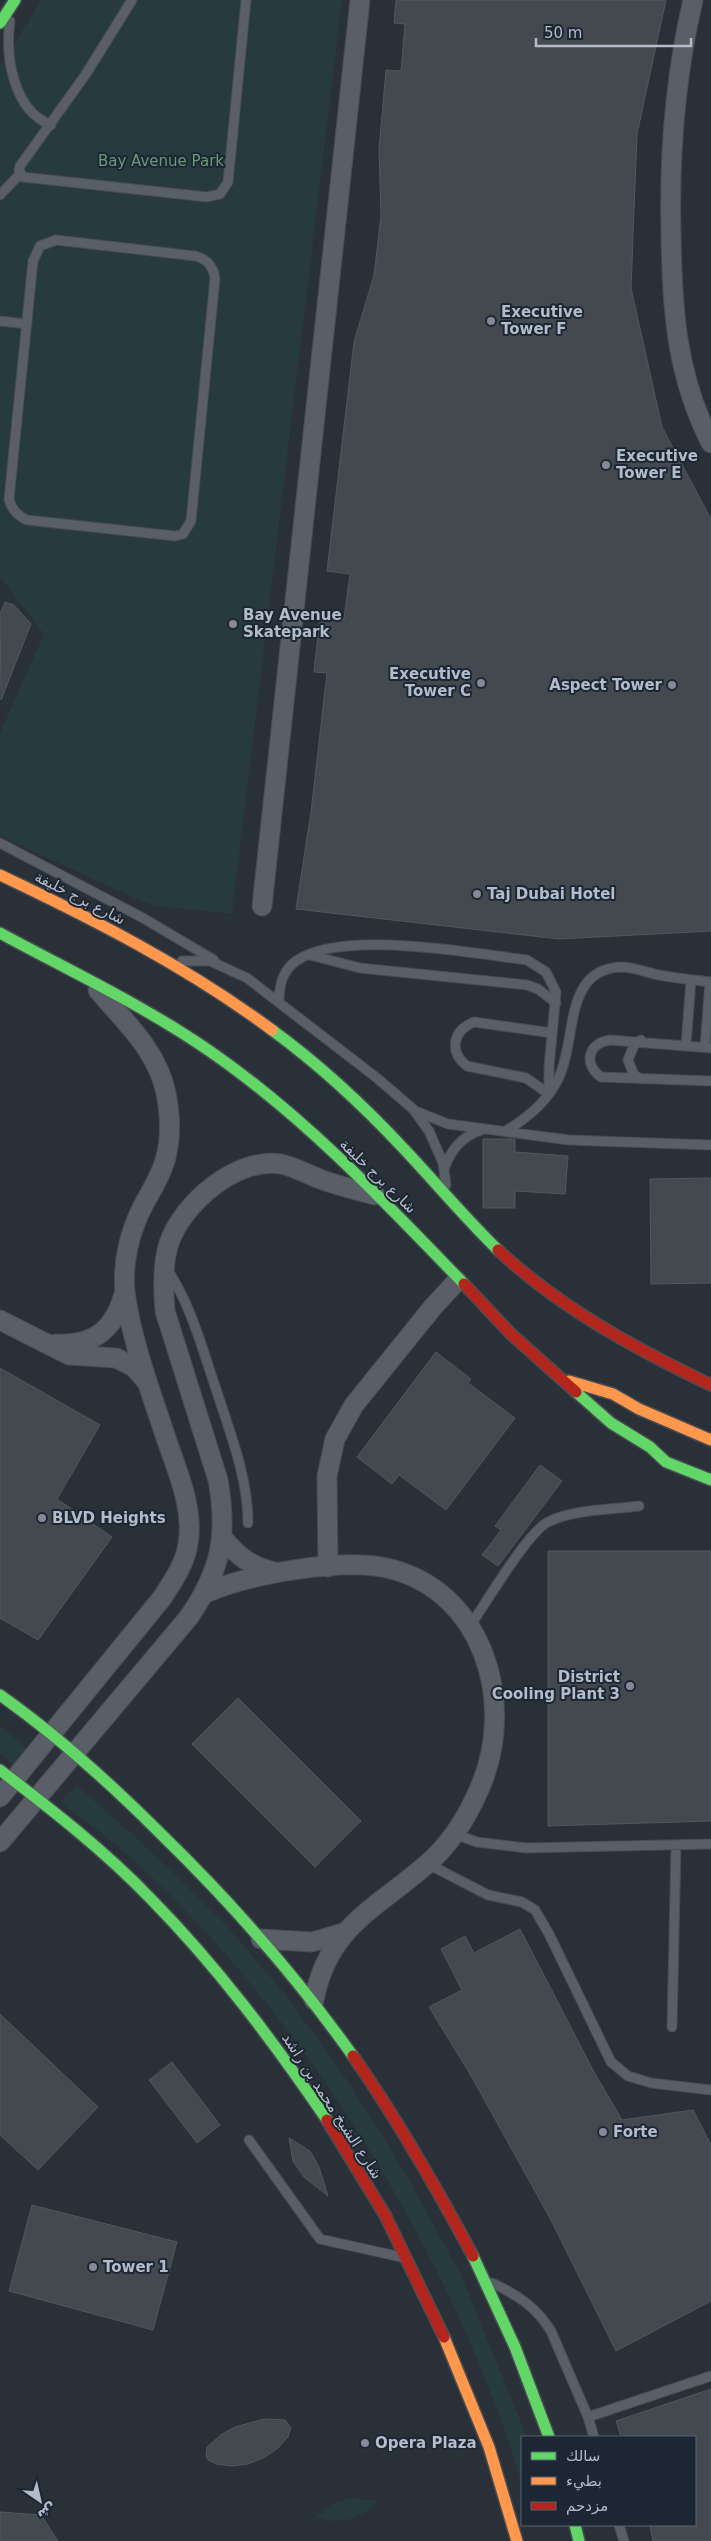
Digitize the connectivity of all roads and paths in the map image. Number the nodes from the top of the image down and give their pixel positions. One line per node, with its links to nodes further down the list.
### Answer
1 (132, 0): 7 (lane)
2 (246, 0): 8 (lane)
3 (360, 0): 15 (street)
4 (693, 0): 12 (street)
5 (13, 3): 6 (street); 7 (lane)
6 (0, 23)
7 (51, 125): 8 (lane)
8 (20, 174): 9 (lane)
9 (0, 195)
10 (0, 321): 11 (lane)
11 (27, 324): 11 (lane)
12 (711, 442)
13 (0, 843): 19 (lane)
14 (0, 875): 18 (street, شارع برج خليفة)
15 (262, 906)
16 (0, 933): 22 (street, شارع برج خليفة)
17 (310, 955): 23 (lane); 24 (lane); 24 (lane)
18 (170, 963): 19 (lane); 38 (street, شارع برج خليفة)
19 (232, 970): 23 (lane)
20 (691, 980): 21 (lane); 27 (lane); 31 (lane)
21 (711, 982): 28 (lane)
22 (93, 984): 37 (street, شارع برج خليفة); 41 (street)
23 (279, 1002): 32 (lane)
24 (556, 1004): 25 (lane)
25 (552, 1033): 31 (lane); 31 (lane)
26 (641, 1040): 27 (lane); 29 (lane); 29 (lane)
27 (686, 1045): 28 (lane)
28 (708, 1047)
29 (641, 1079): 30 (lane)
30 (711, 1082)
31 (549, 1094): 34 (lane)
32 (413, 1109): 33 (lane); 36 (lane)
33 (483, 1129): 34 (lane); 36 (lane)
34 (506, 1130): 35 (lane)
35 (711, 1145)
36 (444, 1169): 38 (lane)
37 (380, 1197): 39 (street); 40 (street, شارع برج خليفة)
38 (446, 1197): 46 (street, شارع برج خليفة)
39 (164, 1265): 52 (lane); 53 (street)
40 (457, 1281): 44 (street, شارع برج خليفة); 54 (street)
41 (125, 1291): 43 (street); 45 (street)
42 (0, 1320): 43 (street)
43 (47, 1343): 45 (street)
44 (563, 1379): 47 (street); 49 (street, شارع برج خليفة)
45 (147, 1382): 59 (street)
46 (711, 1385)
47 (711, 1440)
48 (668, 1446): 49 (street)
49 (650, 1447): 50 (street, شارع برج خليفة)
50 (711, 1480)
51 (639, 1506): 57 (lane)
52 (248, 1523)
53 (223, 1538): 55 (street); 56 (street)
54 (328, 1567): 55 (street); 57 (street)
55 (281, 1573): 56 (street)
56 (206, 1593): 60 (street)
57 (470, 1626): 64 (street)
58 (0, 1695): 59 (street)
59 (52, 1734): 60 (street); 61 (street)
60 (77, 1752): 63 (street); 70 (street)
61 (7, 1775): 62 (street); 63 (street, شارع الشيخ محمد بن راشد)
62 (0, 1797)
63 (38, 1798): 65 (street); 75 (street, شارع الشيخ محمد بن راشد)
64 (454, 1834): 67 (lane); 68 (street)
65 (0, 1842)
66 (711, 1844): 67 (lane)
67 (676, 1845): 72 (lane)
68 (428, 1864): 69 (street); 73 (lane)
69 (343, 1934): 70 (street); 71 (street)
70 (261, 1939): 71 (street)
71 (314, 2000): 76 (street)
72 (672, 2027)
73 (711, 2090)
74 (249, 2140): 75 (lane)
75 (407, 2258): 83 (street, شارع الشيخ محمد بن راشد)
76 (485, 2280): 78 (lane); 79 (street)
77 (711, 2376): 78 (lane)
78 (588, 2417): 80 (lane)
79 (549, 2436)
80 (594, 2436)
81 (575, 2526): 84 (street)
82 (619, 2526): 85 (lane)
83 (517, 2541)
84 (579, 2541)
85 (624, 2541)

